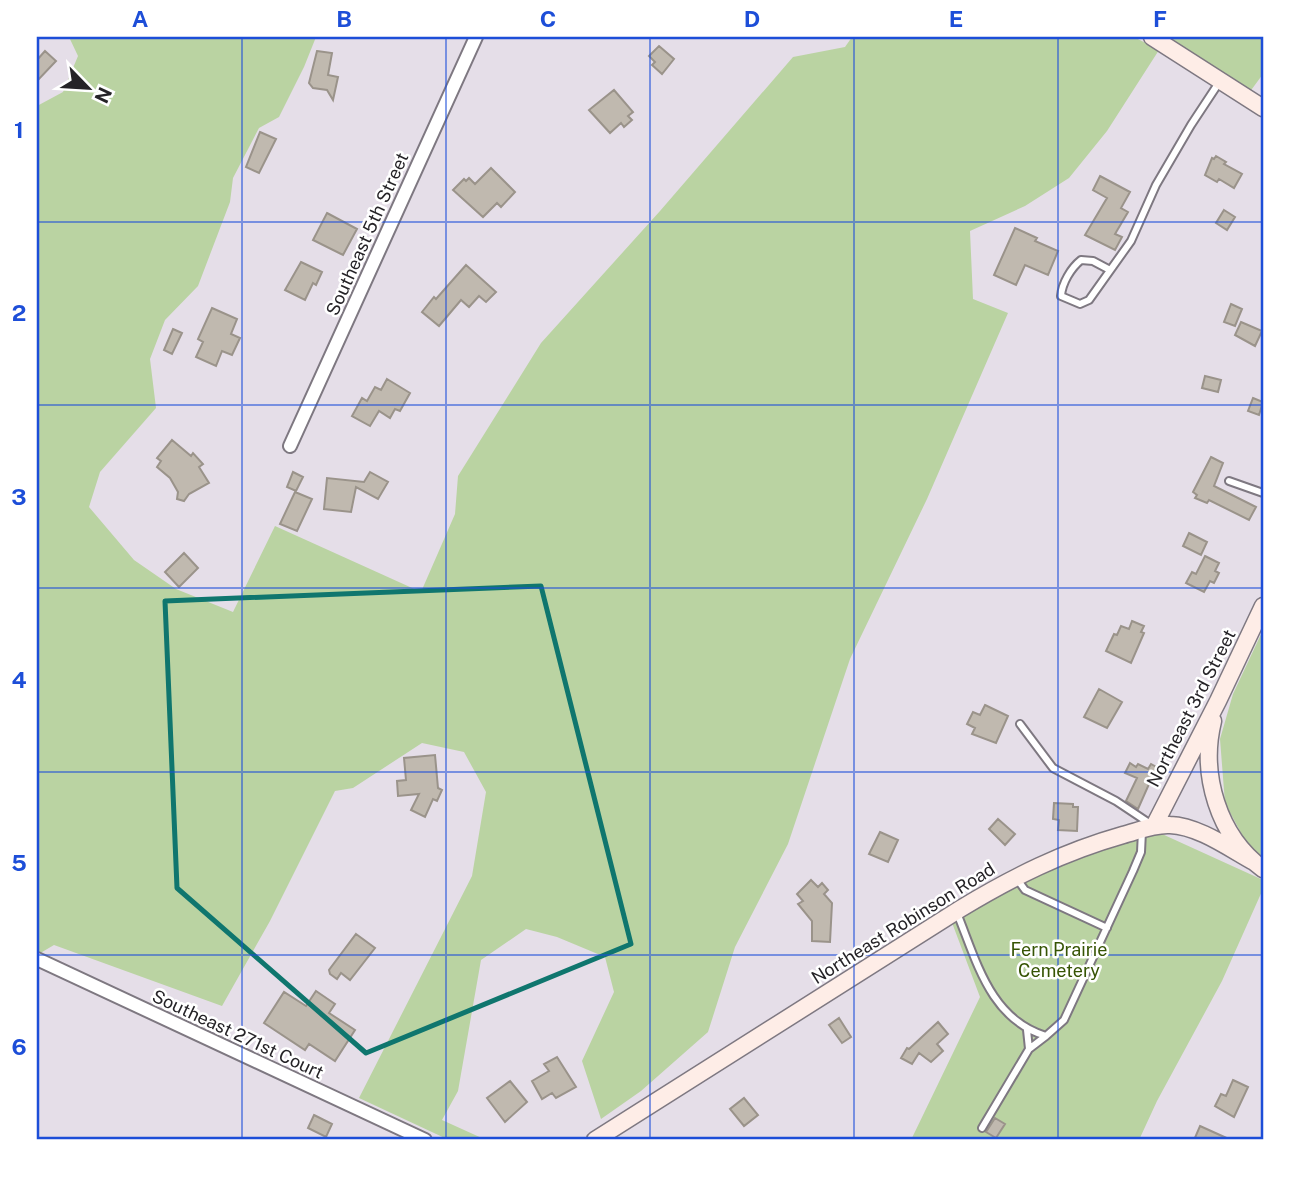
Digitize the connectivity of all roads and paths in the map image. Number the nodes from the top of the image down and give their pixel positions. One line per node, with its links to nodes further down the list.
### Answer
1 (476, 37): 6 (street, Southeast 5th Street)
2 (1152, 37): 3 (street)
3 (1221, 80): 4 (street); 5 (lane)
4 (1263, 108)
5 (1110, 270): 5 (lane)
6 (290, 446)
7 (1230, 481): 8 (lane)
8 (1263, 494)
9 (1263, 607): 11 (street, Northeast 3rd Street)
10 (1020, 724): 12 (lane)
11 (1203, 743): 12 (street, Northeast 3rd Street); 13 (street)
12 (1148, 828): 13 (street, Northeast Robinson Road); 14 (street, Northeast Robinson Road); 16 (lane)
13 (1259, 866)
14 (1015, 876): 15 (street, Northeast Robinson Road); 16 (lane)
15 (956, 911): 18 (lane); 23 (street, Northeast Robinson Road)
16 (1107, 928): 19 (lane)
17 (37, 959): 22 (street, Southeast 271st Court)
18 (1027, 1030): 19 (lane); 20 (lane)
19 (1046, 1036): 20 (lane)
20 (1029, 1049): 21 (lane)
21 (982, 1128)
22 (425, 1140)
23 (595, 1140)

